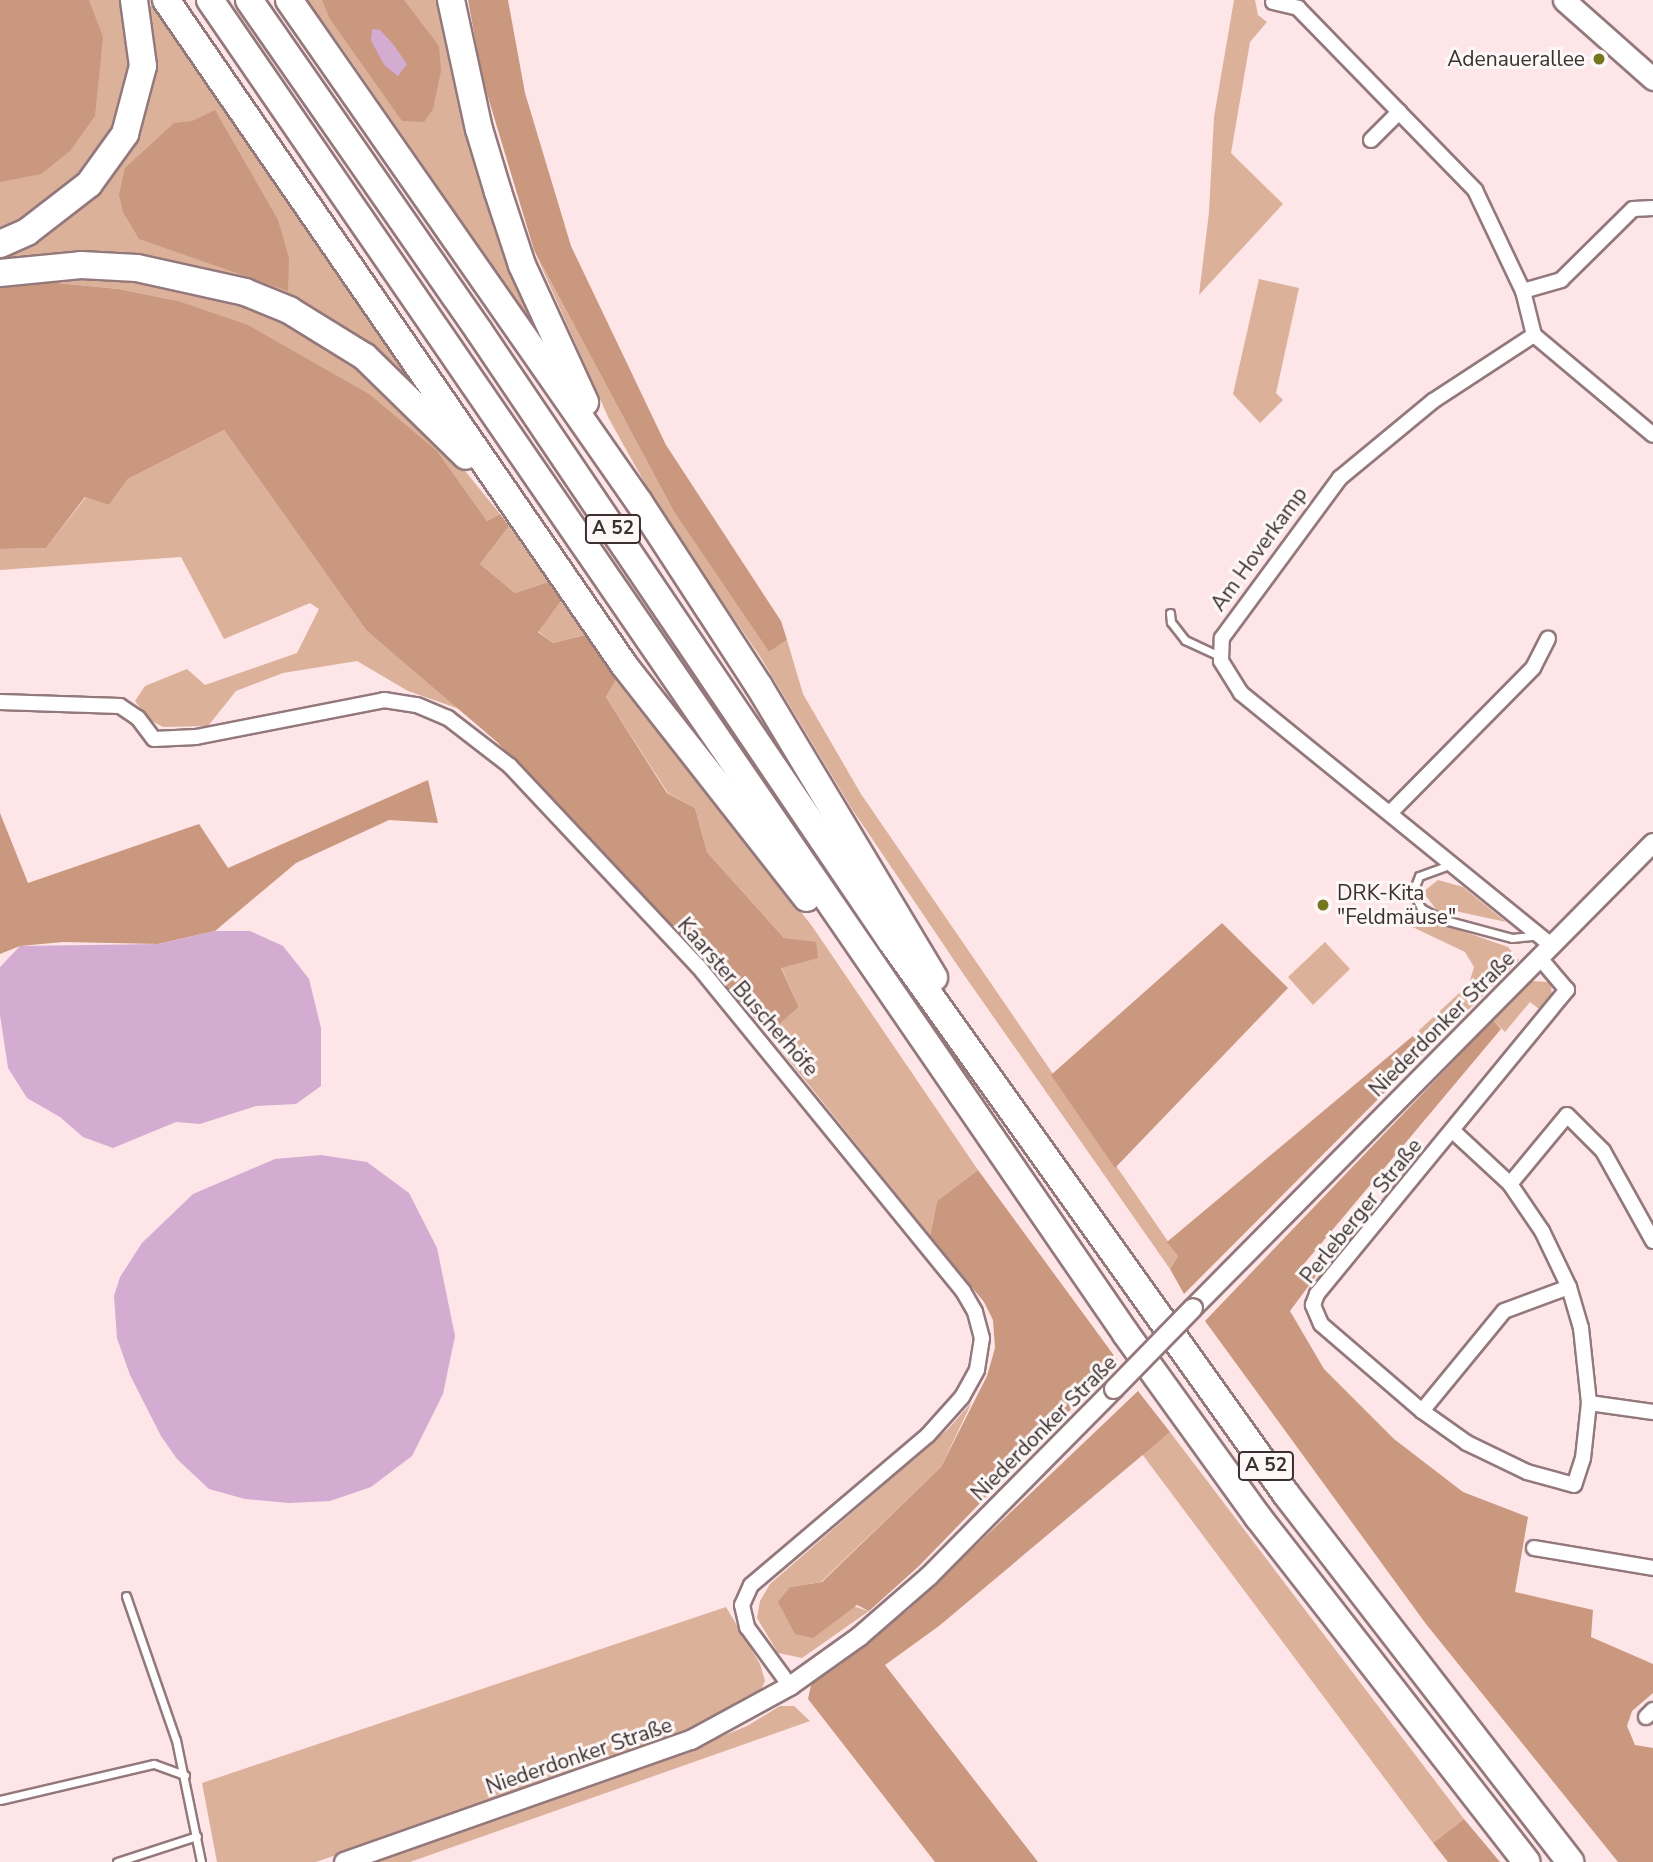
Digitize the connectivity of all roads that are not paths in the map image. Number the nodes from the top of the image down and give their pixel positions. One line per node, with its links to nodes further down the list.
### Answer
1 (134, 0): 13 (highway)
2 (166, 0): 19 (highway)
3 (210, 0): 28 (highway, A 52)
4 (249, 0): 29 (highway, A 52)
5 (289, 0): 18 (highway)
6 (451, 0): 18 (highway)
7 (1564, 0): 9 (main road)
8 (1273, 2): 10 (street)
9 (1653, 79)
10 (1399, 112): 11 (street); 15 (street)
11 (1371, 140)
12 (1653, 208): 15 (street)
13 (0, 244)
14 (0, 273): 19 (highway)
15 (1523, 291): 16 (street)
16 (1534, 335): 17 (street); 22 (street, Am Hoverkamp)
17 (1653, 435)
18 (639, 502): 29 (highway)
19 (539, 539): 28 (highway)
20 (1170, 613): 22 (lane)
21 (1548, 639): 24 (street)
22 (1221, 657): 24 (street)
23 (0, 702): 40 (street, Kaarster Buscherhöfe)
24 (1390, 813): 26 (street)
25 (1650, 852): 27 (street, Niederdonker Straße)
26 (1452, 864): 27 (street); 27 (lane)
27 (1543, 946): 30 (street, Perleberger Straße); 40 (street, Niederdonker Straße, bridge)
28 (873, 972): 47 (highway, A 52)
29 (978, 1058): 48 (highway, A 52)
30 (1454, 1132): 31 (street); 35 (street, Perleberger Straße)
31 (1510, 1184): 32 (street); 33 (street)
32 (1653, 1241)
33 (1569, 1287): 34 (street); 35 (street)
34 (1589, 1403): 35 (street, Perleberger Straße); 36 (street)
35 (1422, 1411)
36 (1653, 1412)
37 (1534, 1548): 38 (street)
38 (1653, 1568)
39 (126, 1596): 41 (lane)
40 (790, 1686): 46 (street, Niederdonker Straße)
41 (185, 1774): 42 (lane); 43 (lane)
42 (0, 1800)
43 (197, 1836): 44 (lane); 45 (lane)
44 (117, 1862)
45 (201, 1862)
46 (344, 1862)
47 (1527, 1862)
48 (1570, 1862)

